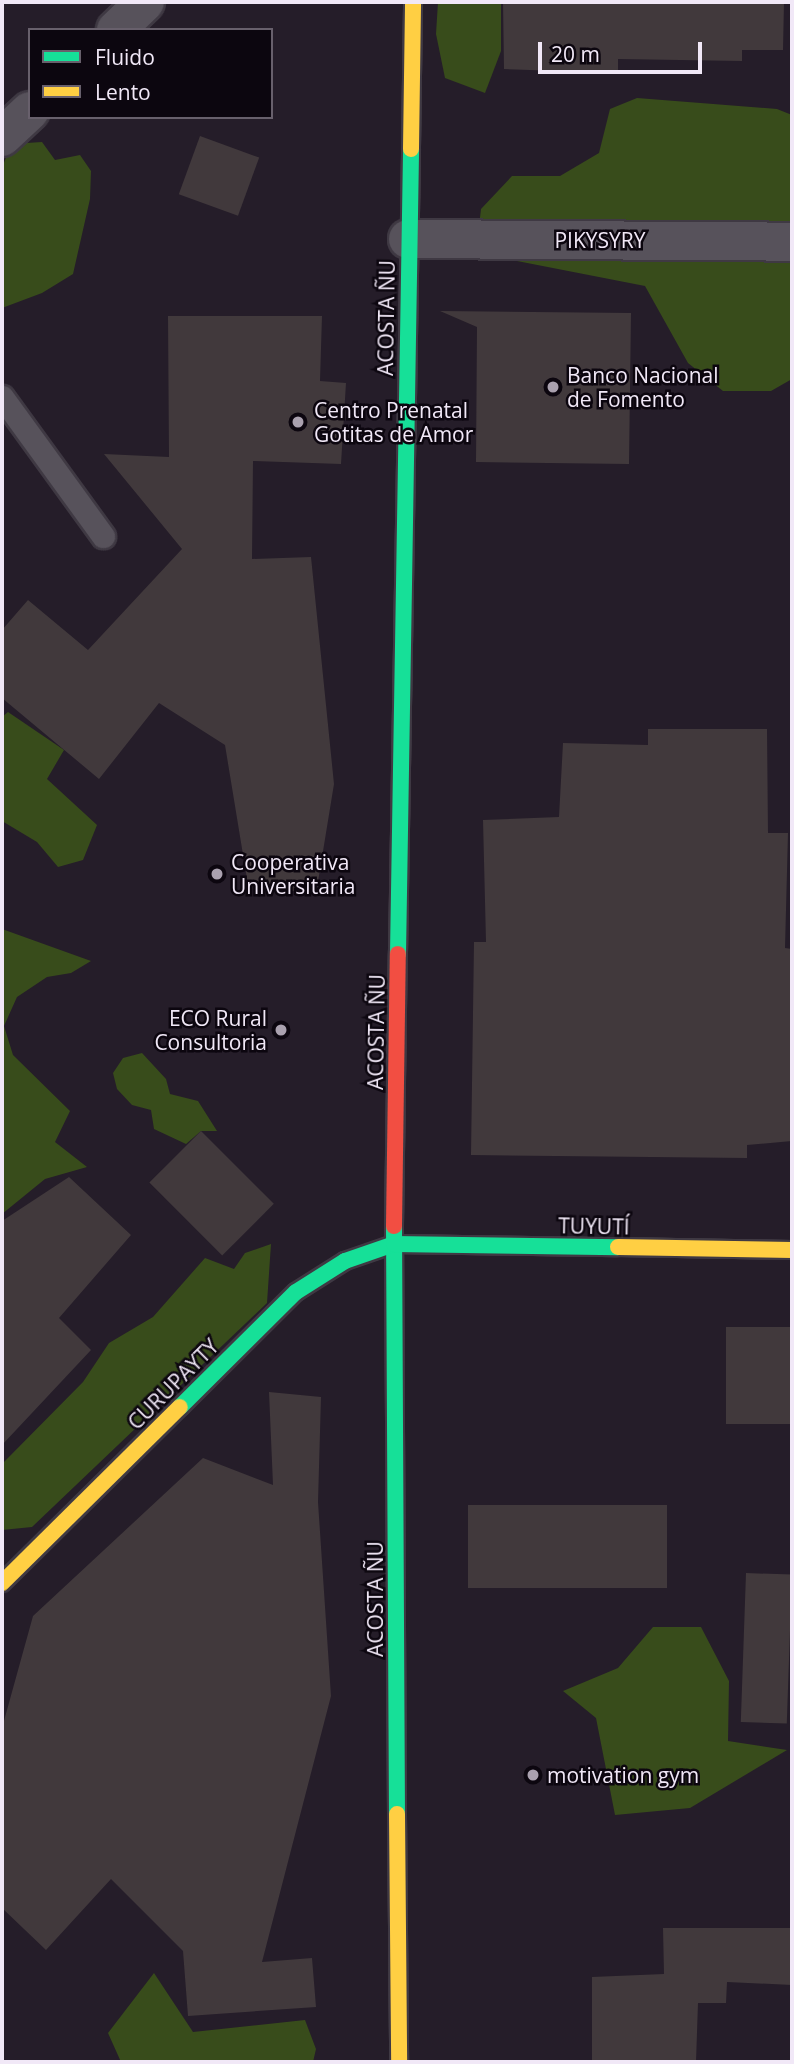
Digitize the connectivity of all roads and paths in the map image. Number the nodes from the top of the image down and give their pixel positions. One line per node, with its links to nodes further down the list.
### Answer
1 (145, 2): 3 (street)
2 (413, 2): 6 (street, ACOSTA ÑU)
3 (118, 28)
4 (28, 113): 5 (street)
5 (2, 137)
6 (408, 239): 7 (street, PIKYSYRY); 10 (street, ACOSTA ÑU)
7 (792, 242)
8 (2, 397): 9 (lane)
9 (103, 536)
10 (394, 1244): 11 (street, TUYUTÍ); 12 (street, CURUPAYTY); 13 (street, ACOSTA ÑU)
11 (792, 1250)
12 (2, 1583)
13 (399, 2062)

